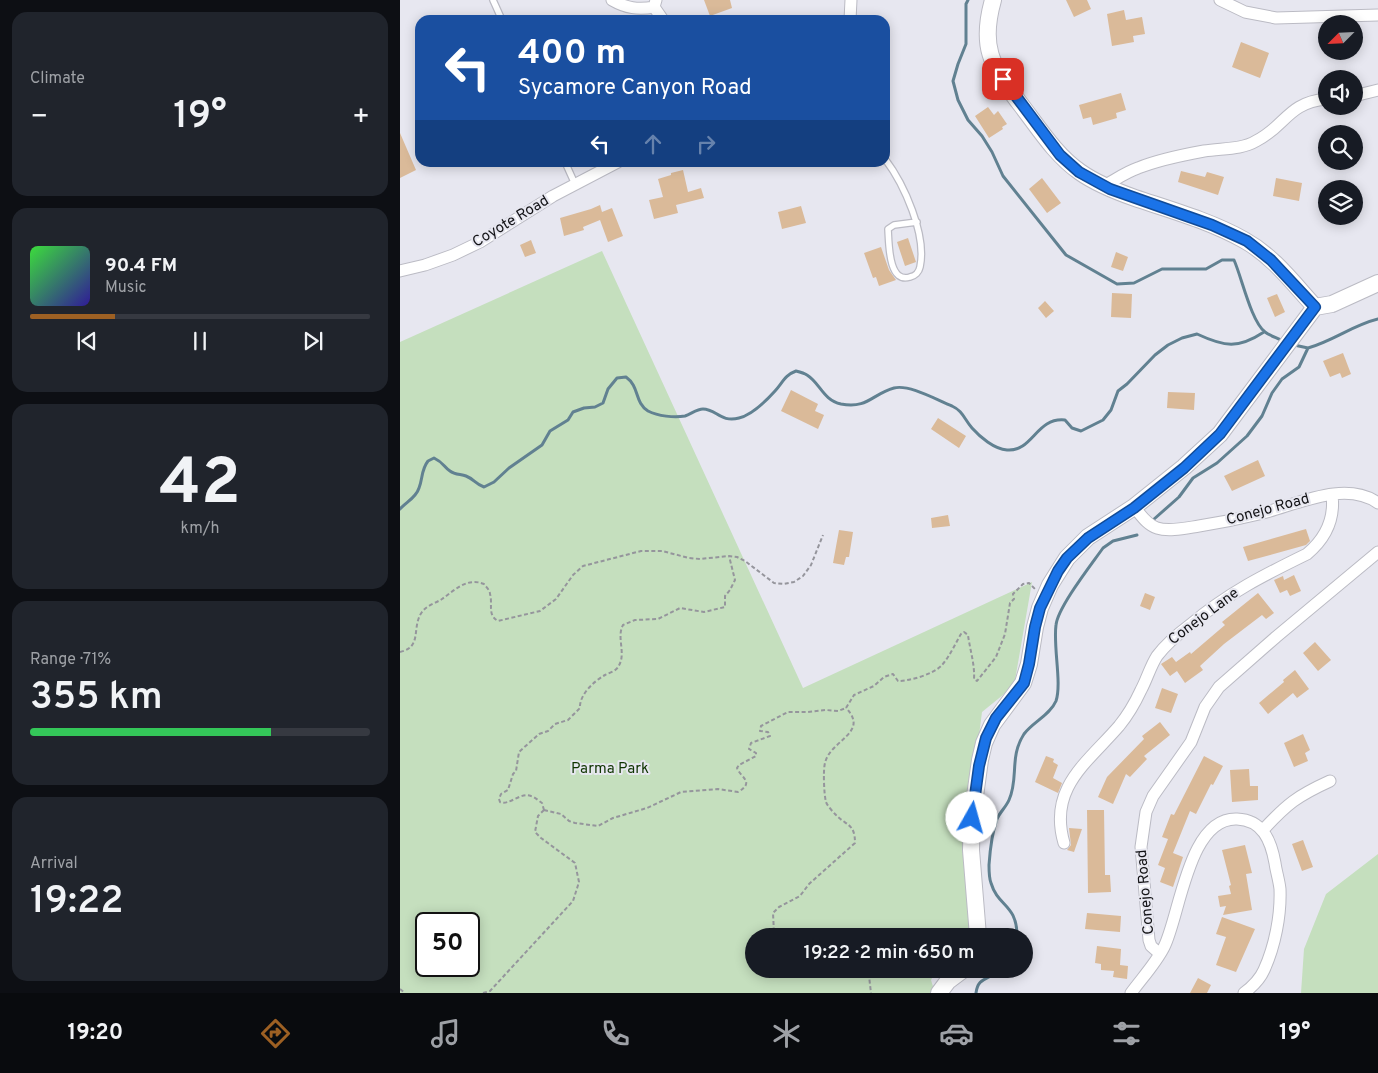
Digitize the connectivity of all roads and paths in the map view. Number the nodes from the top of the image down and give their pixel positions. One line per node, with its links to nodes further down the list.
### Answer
1 (493, 0): 7 (lane)
2 (612, 0): 6 (street)
3 (851, 0): 8 (street)
4 (993, 0): 17 (main road)
5 (1220, 0): 9 (street)
6 (655, 4)
7 (500, 15)
8 (850, 15)
9 (1378, 15)
10 (1378, 90): 11 (street)
11 (1363, 94)
12 (1318, 101): 17 (street)
13 (890, 166): 18 (lane)
14 (567, 167): 16 (lane)
15 (608, 167): 16 (street, Coyote Road)
16 (575, 184): 19 (street, Coyote Road)
17 (1104, 186): 21 (main road)
18 (917, 222): 18 (lane)
19 (400, 271)
20 (1378, 283): 21 (main road)
21 (1315, 307): 24 (main road)
22 (1332, 495): 23 (street, Conejo Road); 24 (street, Conejo Road); 34 (street, Conejo Lane)
23 (1378, 503)
24 (1134, 508): 28 (main road)
25 (823, 535): 27 (path)
26 (1378, 552): 37 (street, Conejo Road)
27 (729, 556): 29 (path); 32 (path)
28 (1044, 599): 30 (path); 36 (main road)
29 (400, 652)
30 (846, 708): 32 (path); 35 (path)
31 (1330, 781): 33 (street)
32 (544, 810): 42 (path)
33 (1263, 830): 37 (street, Conejo Road); 46 (street)
34 (1064, 843)
35 (774, 928)
36 (977, 928)
37 (1160, 954): 45 (street)
38 (869, 978): 43 (path)
39 (953, 978): 44 (main road)
40 (400, 990): 41 (path)
41 (405, 993)
42 (483, 993)
43 (871, 993)
44 (938, 993)
45 (1131, 993)
46 (1244, 993)

